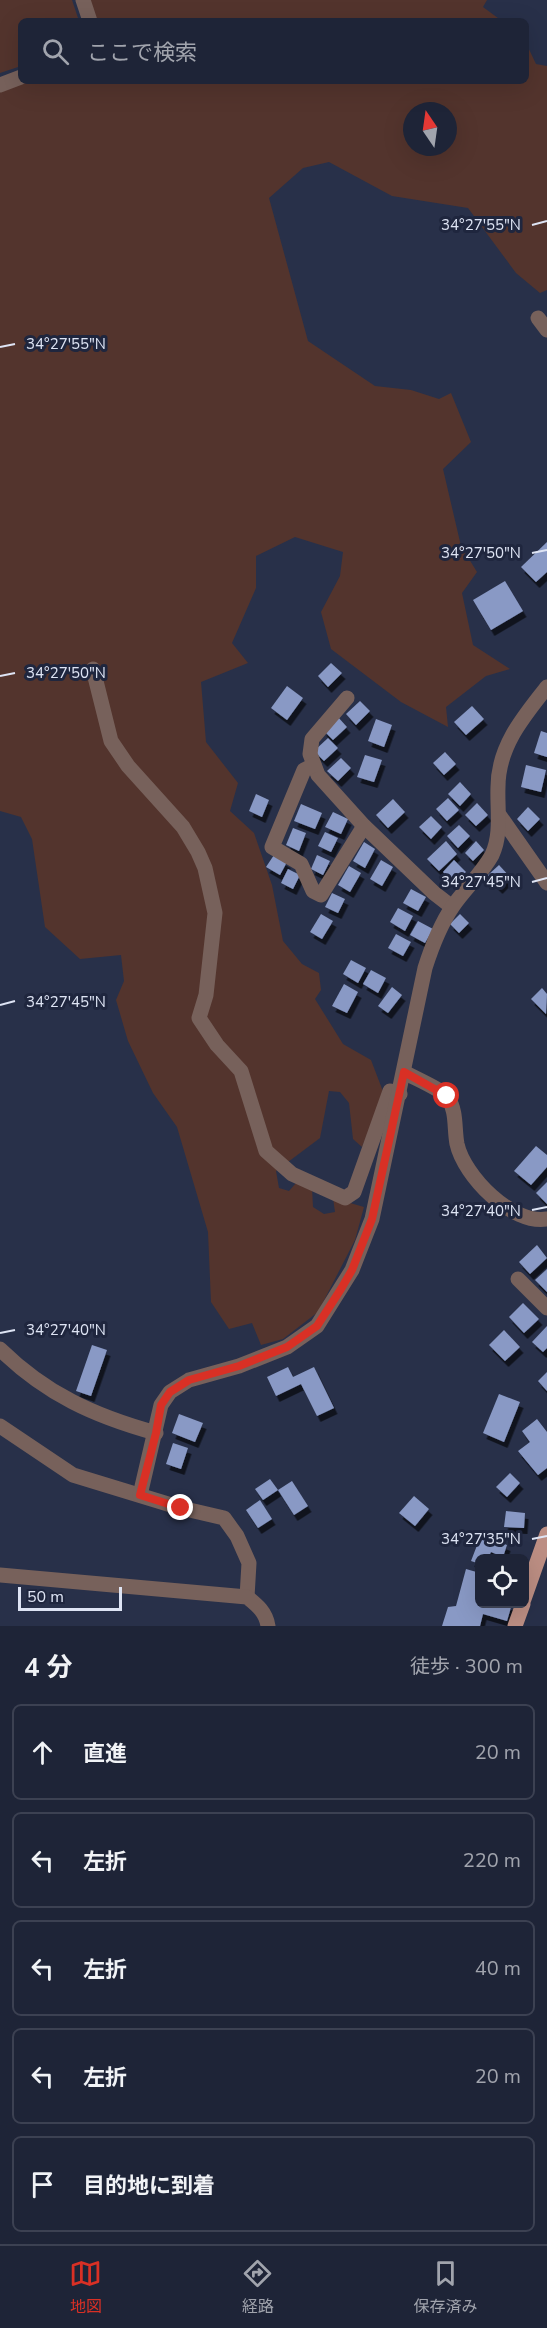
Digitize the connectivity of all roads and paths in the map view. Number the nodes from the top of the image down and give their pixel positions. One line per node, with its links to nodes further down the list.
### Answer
1 (83, 0): 2 (street)
2 (89, 18)
3 (18, 78): 4 (street)
4 (0, 85)
5 (93, 669): 14 (street)
6 (547, 687): 9 (street)
7 (347, 698): 8 (street)
8 (314, 765): 10 (street); 10 (street)
9 (500, 816): 11 (street); 12 (street)
10 (364, 826): 12 (street)
11 (547, 883)
12 (452, 907): 13 (street)
13 (404, 1072): 14 (street); 15 (street)
14 (400, 1094): 20 (street)
15 (547, 1219)
16 (518, 1279): 17 (street)
17 (547, 1308)
18 (0, 1349): 20 (street)
19 (0, 1426): 21 (street)
20 (156, 1433): 21 (street)
21 (140, 1495): 25 (street)
22 (547, 1534): 24 (main road)
23 (0, 1575): 25 (street)
24 (529, 1587)
25 (247, 1597): 27 (street)
26 (522, 1608): 28 (main road)
27 (268, 1626)
28 (515, 1626)

